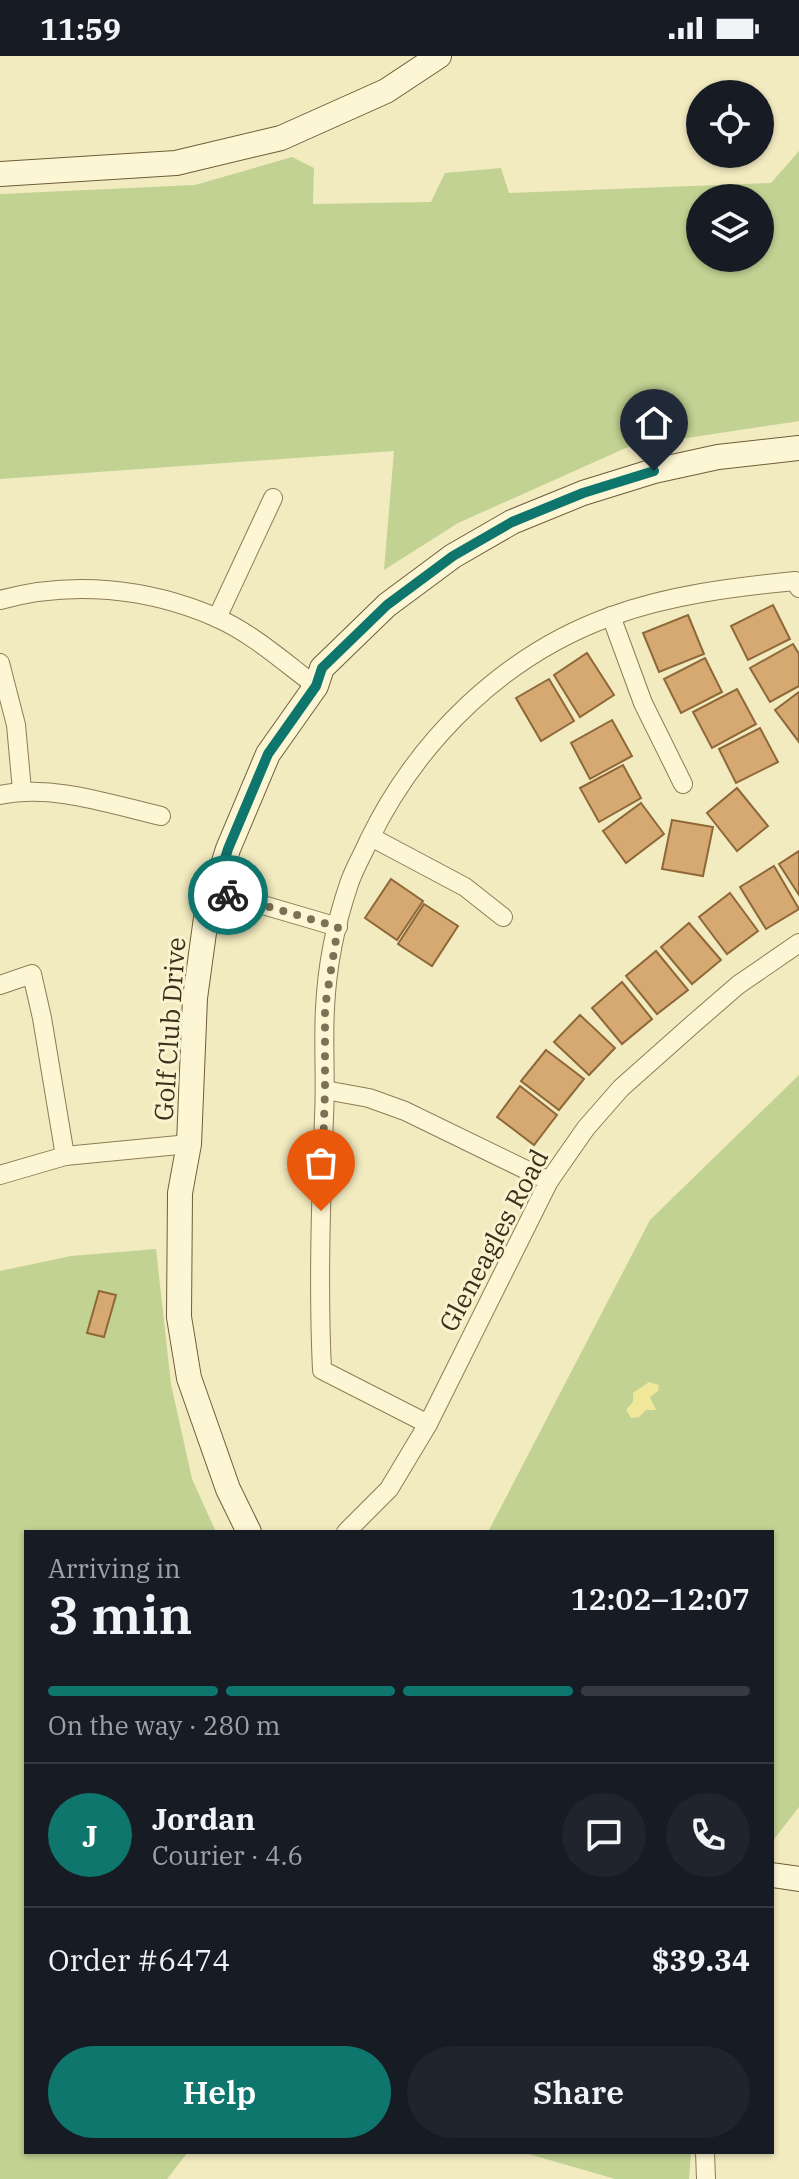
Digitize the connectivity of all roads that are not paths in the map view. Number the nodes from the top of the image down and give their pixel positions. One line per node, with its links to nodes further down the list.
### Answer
1 (439, 56): 2 (street)
2 (0, 174)
3 (799, 448): 10 (street, Golf Club Drive)
4 (273, 498): 8 (street)
5 (797, 584): 7 (street)
6 (0, 600): 8 (street)
7 (611, 616): 11 (street); 15 (street)
8 (217, 618): 10 (street)
9 (0, 663): 12 (street)
10 (316, 686): 16 (street, Golf Club Drive)
11 (683, 784)
12 (22, 790): 13 (street); 14 (street)
13 (0, 795)
14 (161, 816)
15 (371, 837): 17 (street); 18 (street)
16 (215, 891): 18 (street); 22 (street, Golf Club Drive)
17 (503, 917)
18 (338, 927): 21 (street)
19 (799, 943): 25 (street, Gleneagles Road)
20 (0, 985): 23 (street)
21 (325, 1090): 25 (street); 26 (street)
22 (189, 1144): 23 (street); 27 (street, Golf Club Drive)
23 (65, 1156): 24 (street)
24 (0, 1175)
25 (549, 1181): 26 (street, Gleneagles Road)
26 (428, 1424): 28 (street, Gleneagles Road)
27 (248, 1530)
28 (348, 1530)
29 (799, 1863): 30 (street)
30 (774, 1866)
31 (774, 1875): 32 (street)
32 (799, 1879)
33 (705, 2154): 34 (street)
34 (706, 2179)

